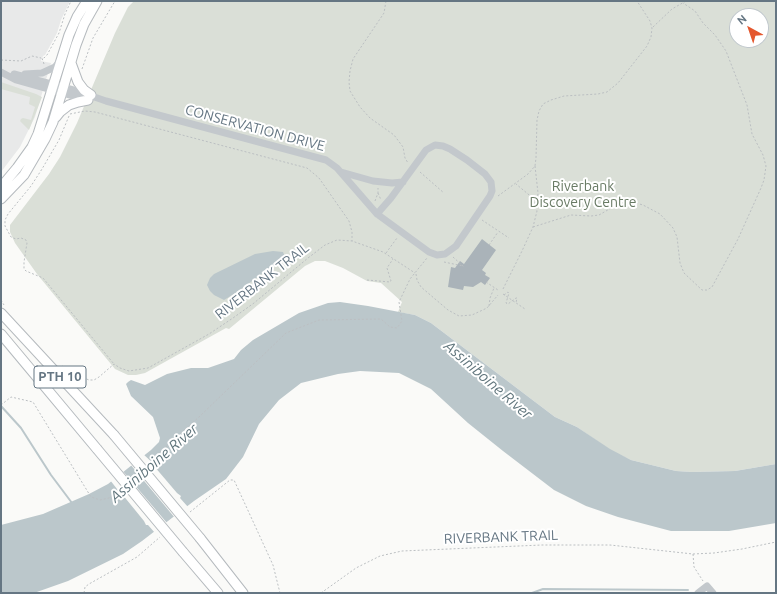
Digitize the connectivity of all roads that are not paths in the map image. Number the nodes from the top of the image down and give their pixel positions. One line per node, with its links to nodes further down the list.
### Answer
1 (87, 1): 3 (main road)
2 (98, 1): 3 (main road)
3 (67, 59): 5 (street); 6 (main road); 7 (main road)
4 (2, 72): 5 (street); 6 (street)
5 (14, 74): 6 (street)
6 (58, 89): 7 (street, CONSERVATION DRIVE); 8 (main road); 11 (main road)
7 (89, 97): 8 (main road); 9 (street, CONSERVATION DRIVE)
8 (53, 122): 12 (main road)
9 (340, 171): 10 (street); 13 (street, CONSERVATION DRIVE)
10 (403, 182): 13 (street, CONSERVATION DRIVE); 13 (street, CONSERVATION DRIVE)
11 (1, 187)
12 (1, 199)
13 (375, 212)
14 (3, 315): 17 (main road, PTH 10, bridge)
15 (1, 334): 16 (main road, PTH 10, bridge)
16 (218, 593)
17 (243, 593)
18 (698, 593): 19 (street)
19 (713, 593)

